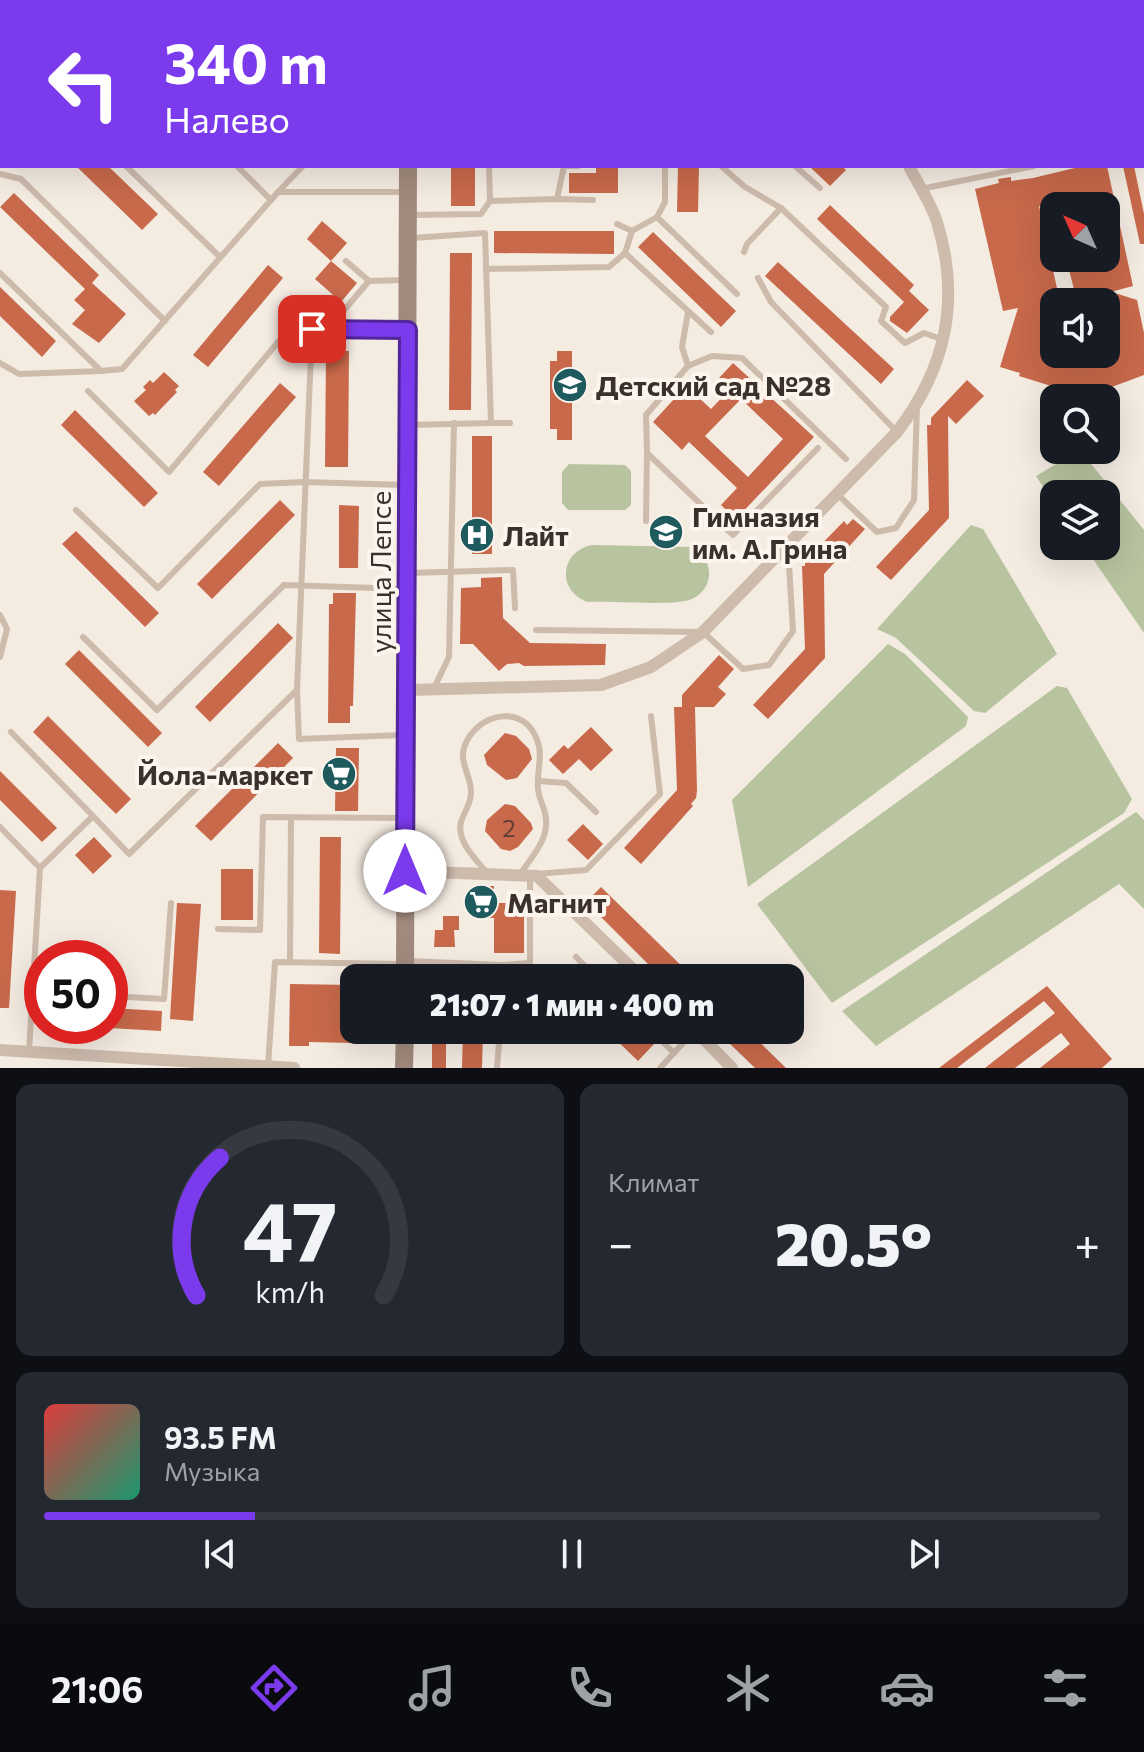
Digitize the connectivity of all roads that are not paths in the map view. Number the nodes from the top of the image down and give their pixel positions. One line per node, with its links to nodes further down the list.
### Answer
1 (128, 168): 29 (lane)
2 (239, 168): 18 (lane)
3 (301, 168): 15 (lane)
4 (408, 168): 16 (main road, улица Лепсе)
5 (489, 168): 20 (lane)
6 (564, 168): 17 (lane)
7 (665, 168): 23 (lane)
8 (723, 168): 21 (lane)
9 (797, 168): 13 (lane)
10 (910, 168): 14 (street)
11 (1024, 168): 14 (lane)
12 (0, 174): 38 (lane)
13 (820, 188)
14 (921, 189): 43 (street)
15 (278, 192): 16 (lane); 18 (lane)
16 (408, 192): 22 (main road, улица Лепсе)
17 (557, 199): 19 (lane); 20 (lane)
18 (271, 200): 29 (lane)
19 (593, 200)
20 (490, 201): 22 (lane)
21 (781, 208): 27 (lane); 43 (lane)
22 (409, 215): 26 (main road, улица Лепсе)
23 (657, 217): 25 (lane); 36 (lane)
24 (617, 224): 25 (lane)
25 (632, 231): 28 (lane)
26 (409, 238): 31 (lane); 34 (main road, улица Лепсе)
27 (744, 252)
28 (625, 253): 31 (lane); 37 (lane)
29 (220, 257): 38 (lane)
30 (346, 261): 35 (lane)
31 (486, 269): 50 (lane)
32 (0, 273): 46 (lane)
33 (758, 278): 53 (lane)
34 (408, 280): 35 (lane); 41 (main road, улица Лепсе)
35 (369, 281): 40 (lane)
36 (737, 294)
37 (688, 312): 42 (lane); 45 (lane)
38 (165, 321): 46 (lane)
39 (312, 329): 40 (lane); 47 (lane); 57 (lane)
40 (327, 330): 41 (lane)
41 (408, 330): 52 (main road, улица Лепсе)
42 (711, 332)
43 (945, 340): 48 (street)
44 (0, 363): 46 (lane)
45 (688, 366): 55 (lane); 56 (lane)
46 (101, 371)
47 (88, 391)
48 (917, 406): 53 (street); 59 (lane)
49 (454, 423): 50 (lane); 52 (lane); 63 (lane)
50 (491, 423): 51 (lane)
51 (510, 423)
52 (409, 425): 58 (main road, улица Лепсе)
53 (897, 432): 59 (street)
54 (818, 448): 55 (lane)
55 (647, 453): 61 (lane)
56 (846, 459)
57 (304, 482): 58 (lane); 60 (lane); 65 (lane)
58 (409, 485): 64 (main road, улица Лепсе)
59 (836, 493): 62 (street)
60 (76, 510)
61 (646, 521)
62 (787, 544): 69 (street); 69 (lane)
63 (450, 571): 64 (lane); 66 (lane); 74 (lane)
64 (409, 581): 65 (lane); 73 (main road, улица Лепсе)
65 (302, 585): 70 (lane); 72 (lane)
66 (515, 608)
67 (0, 615): 71 (lane)
68 (536, 630): 69 (lane)
69 (703, 632): 74 (street)
70 (83, 637)
71 (0, 657)
72 (297, 690): 77 (lane); 80 (lane)
73 (408, 690): 74 (street); 77 (main road, улица Лепсе)
74 (433, 690)
75 (651, 716): 87 (lane)
76 (11, 732): 80 (lane)
77 (408, 735): 82 (main road, улица Лепсе)
78 (538, 781): 79 (lane); 86 (lane); 87 (lane)
79 (596, 812)
80 (93, 816): 84 (lane)
81 (291, 818): 82 (lane); 89 (lane); 92 (lane)
82 (406, 818): 85 (main road, улица Лепсе)
83 (0, 827): 84 (lane)
84 (40, 868): 90 (lane)
85 (405, 871): 86 (street); 94 (main road, улица Лепсе)
86 (488, 874): 87 (street)
87 (525, 875): 95 (lane); 97 (street)
88 (171, 903): 98 (lane)
89 (218, 929)
90 (39, 940)
91 (576, 957): 96 (lane)
92 (290, 962): 93 (lane); 108 (lane)
93 (340, 964)
94 (405, 964)
95 (516, 964)
96 (583, 964)
97 (629, 964)
98 (128, 997)
99 (30, 1044): 106 (lane)
100 (405, 1044): 110 (main road)
101 (499, 1044): 111 (lane)
102 (665, 1044): 107 (lane)
103 (682, 1044): 107 (lane)
104 (709, 1044): 113 (street)
105 (0, 1050): 106 (street)
106 (29, 1052): 108 (street)
107 (674, 1053): 112 (lane)
108 (268, 1067): 109 (street)
109 (294, 1068)
110 (404, 1068)
111 (497, 1068)
112 (660, 1068)
113 (732, 1068)

